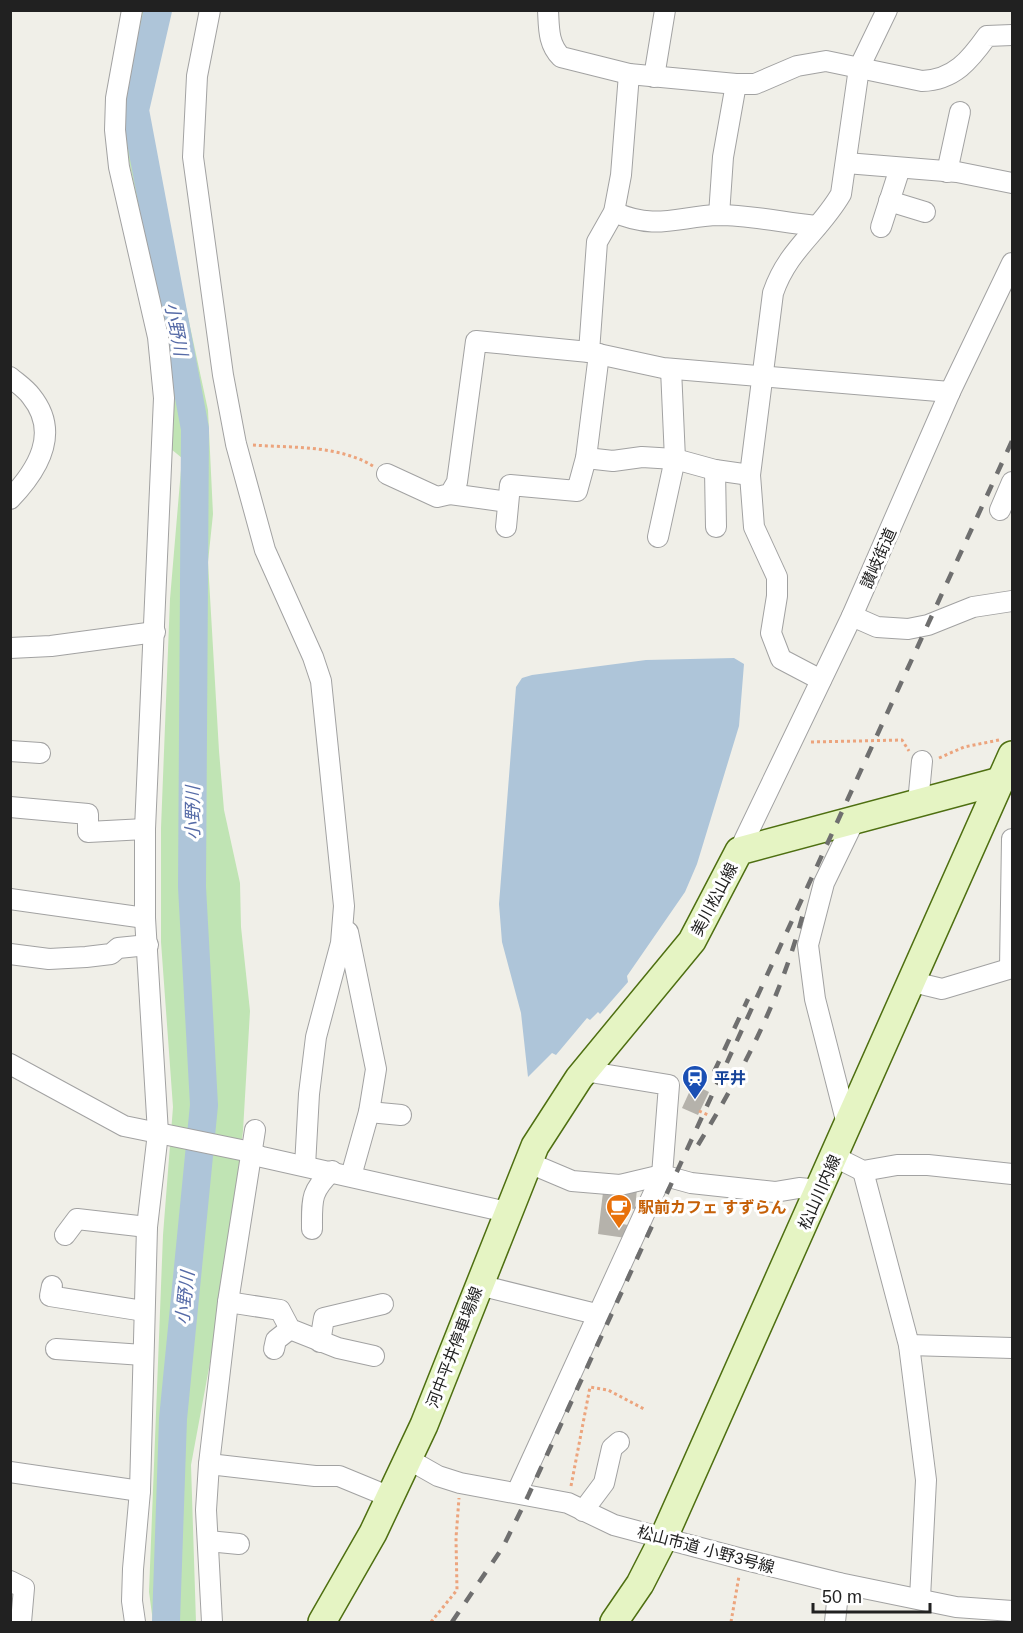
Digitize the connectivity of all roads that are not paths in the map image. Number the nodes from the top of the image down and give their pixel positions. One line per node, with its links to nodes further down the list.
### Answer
1 (132, 10): 43 (street)
2 (210, 10): 58 (street)
3 (548, 10): 8 (street)
4 (665, 10): 9 (street)
5 (887, 10): 7 (street)
6 (1012, 35): 7 (street)
7 (859, 68): 10 (street); 12 (street)
8 (629, 74): 9 (street); 17 (street)
9 (654, 77): 10 (street)
10 (736, 84): 19 (street)
11 (960, 112): 14 (street)
12 (846, 163): 13 (street); 20 (street)
13 (900, 168): 14 (street); 16 (street)
14 (947, 172): 15 (street)
15 (1012, 183)
16 (889, 201): 18 (street); 21 (street)
17 (614, 212): 19 (street); 23 (street)
18 (925, 212)
19 (719, 215): 20 (street)
20 (817, 226): 26 (street)
21 (881, 227)
22 (1012, 263): 27 (street, 讃岐街道)
23 (594, 353): 24 (street); 28 (street); 34 (street)
24 (671, 369): 26 (street); 29 (street)
25 (10, 377): 35 (street)
26 (761, 377): 27 (street); 32 (street)
27 (950, 392): 42 (street, 讃岐街道)
28 (586, 458): 29 (street); 36 (street)
29 (675, 459): 30 (street); 40 (street)
30 (715, 470): 32 (street); 39 (street)
31 (387, 474): 34 (street)
32 (750, 475): 45 (street)
33 (1012, 482): 37 (street)
34 (450, 494): 36 (street)
35 (10, 500)
36 (508, 502): 38 (street)
37 (1000, 510)
38 (506, 527)
39 (716, 527)
40 (658, 537)
41 (1012, 601): 42 (street)
42 (852, 616): 45 (street, 讃岐街道)
43 (155, 632): 44 (street); 54 (street)
44 (10, 648)
45 (821, 680): 56 (street, 讃岐街道)
46 (1009, 747): 50 (main road, 松山川内線)
47 (10, 751): 48 (street)
48 (40, 753)
49 (922, 760): 51 (street)
50 (1006, 778): 51 (main road, 美川松山線); 63 (main road, 松山川内線)
51 (918, 803): 53 (main road, 美川松山線)
52 (10, 807): 54 (street)
53 (855, 819): 56 (main road, 美川松山線); 68 (street)
54 (146, 830): 59 (street)
55 (1012, 839): 62 (street)
56 (739, 851): 65 (main road, 美川松山線)
57 (10, 899): 59 (street)
58 (344, 906): 66 (street); 74 (street)
59 (144, 918): 60 (street)
60 (148, 945): 61 (street); 70 (street)
61 (10, 954)
62 (1011, 968): 63 (street)
63 (913, 982): 68 (main road, 松山川内線)
64 (10, 1064): 70 (street)
65 (584, 1071): 73 (main road, 河中平井停車場線); 78 (street)
66 (369, 1112): 67 (street); 76 (street)
67 (401, 1115)
68 (848, 1128): 72 (main road, 松山川内線)
69 (255, 1130): 71 (street)
70 (161, 1133): 71 (street); 81 (street)
71 (248, 1152): 74 (street); 86 (street)
72 (835, 1157): 75 (street); 79 (main road, 松山川内線)
73 (527, 1162): 78 (street); 80 (main road, 河中平井停車場線)
74 (305, 1166): 76 (street)
75 (863, 1171): 77 (street); 92 (street)
76 (342, 1174): 80 (street); 82 (street)
77 (1012, 1174)
78 (662, 1175): 79 (street); 89 (street)
79 (820, 1190): 106 (main road, 松山川内線)
80 (507, 1212): 84 (main road, 河中平井停車場線)
81 (147, 1227): 83 (street); 88 (street)
82 (312, 1229)
83 (65, 1235)
84 (478, 1285): 89 (street); 99 (main road, 河中平井停車場線)
85 (52, 1287): 88 (street)
86 (228, 1302): 90 (street); 100 (street)
87 (383, 1304): 91 (street)
88 (144, 1311): 96 (street)
89 (600, 1315): 103 (street)
90 (290, 1329): 91 (street); 95 (street)
91 (320, 1342): 97 (street)
92 (909, 1345): 93 (street); 111 (street)
93 (1012, 1348)
94 (56, 1349): 96 (street)
95 (274, 1349)
96 (143, 1355): 102 (street)
97 (375, 1356)
98 (619, 1442): 105 (street)
99 (408, 1459): 103 (street, 松山市道 小野3号線); 104 (main road, 河中平井停車場線)
100 (209, 1464): 104 (street); 107 (street)
101 (10, 1472): 102 (street)
102 (140, 1491): 115 (street)
103 (517, 1492): 105 (street, 松山市道 小野3号線)
104 (390, 1497): 117 (main road, 河中平井停車場線)
105 (576, 1507): 106 (street, 松山市道 小野3号線)
106 (663, 1539): 110 (street, 松山市道 小野3号線); 118 (main road, 松山川内線)
107 (208, 1541): 108 (street); 116 (street)
108 (239, 1544)
109 (10, 1581): 114 (street)
110 (839, 1583): 111 (street, 松山市道 小野3号線); 119 (street)
111 (920, 1598): 113 (street, 松山市道 小野3号線)
112 (1012, 1611): 113 (street, 松山市道 小野3号線)
113 (955, 1615)
114 (21, 1623)
115 (135, 1623)
116 (212, 1623)
117 (322, 1623)
118 (614, 1623)
119 (835, 1623)

